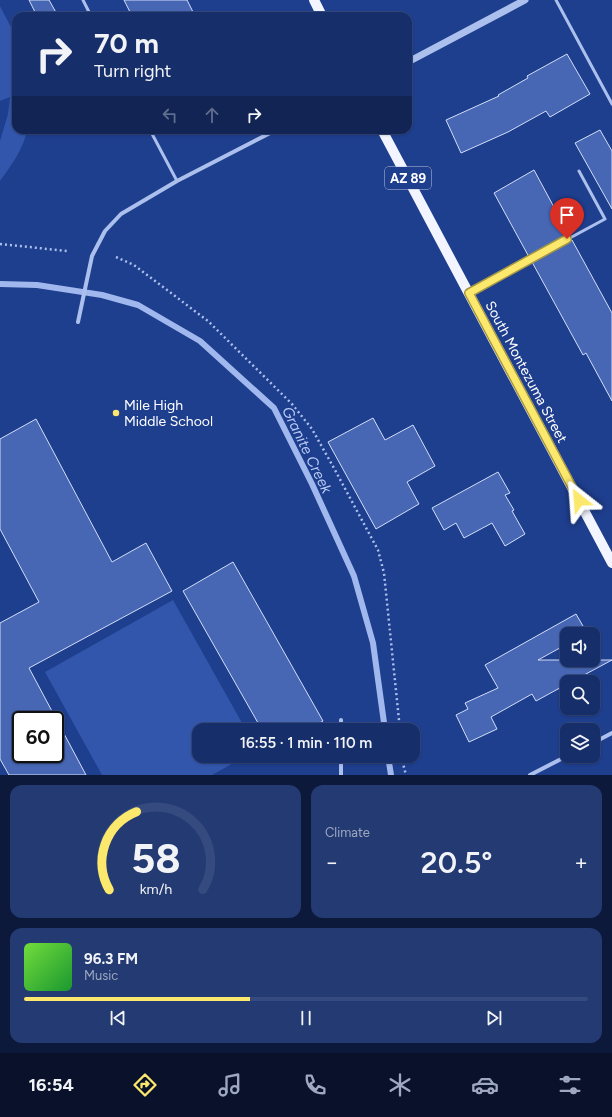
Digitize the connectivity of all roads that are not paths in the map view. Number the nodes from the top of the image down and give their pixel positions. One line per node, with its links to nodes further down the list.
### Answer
1 (83, 0): 5 (lane)
2 (314, 0): 6 (main road)
3 (525, 0): 7 (street)
4 (556, 0): 8 (lane)
5 (89, 12)
6 (320, 12)
7 (412, 60)
8 (612, 104)
9 (152, 134): 13 (lane)
10 (268, 134): 13 (street)
11 (384, 134): 14 (main road, South Montezuma Street / AZ 89)
12 (579, 171): 14 (lane)
13 (177, 181): 15 (street)
14 (469, 293): 16 (main road, South Montezuma Street / AZ 89)
15 (78, 322)
16 (612, 563)
17 (612, 733): 18 (street)
18 (600, 739)
19 (560, 760): 22 (street)
20 (341, 763): 21 (street)
21 (341, 775)
22 (530, 775)

